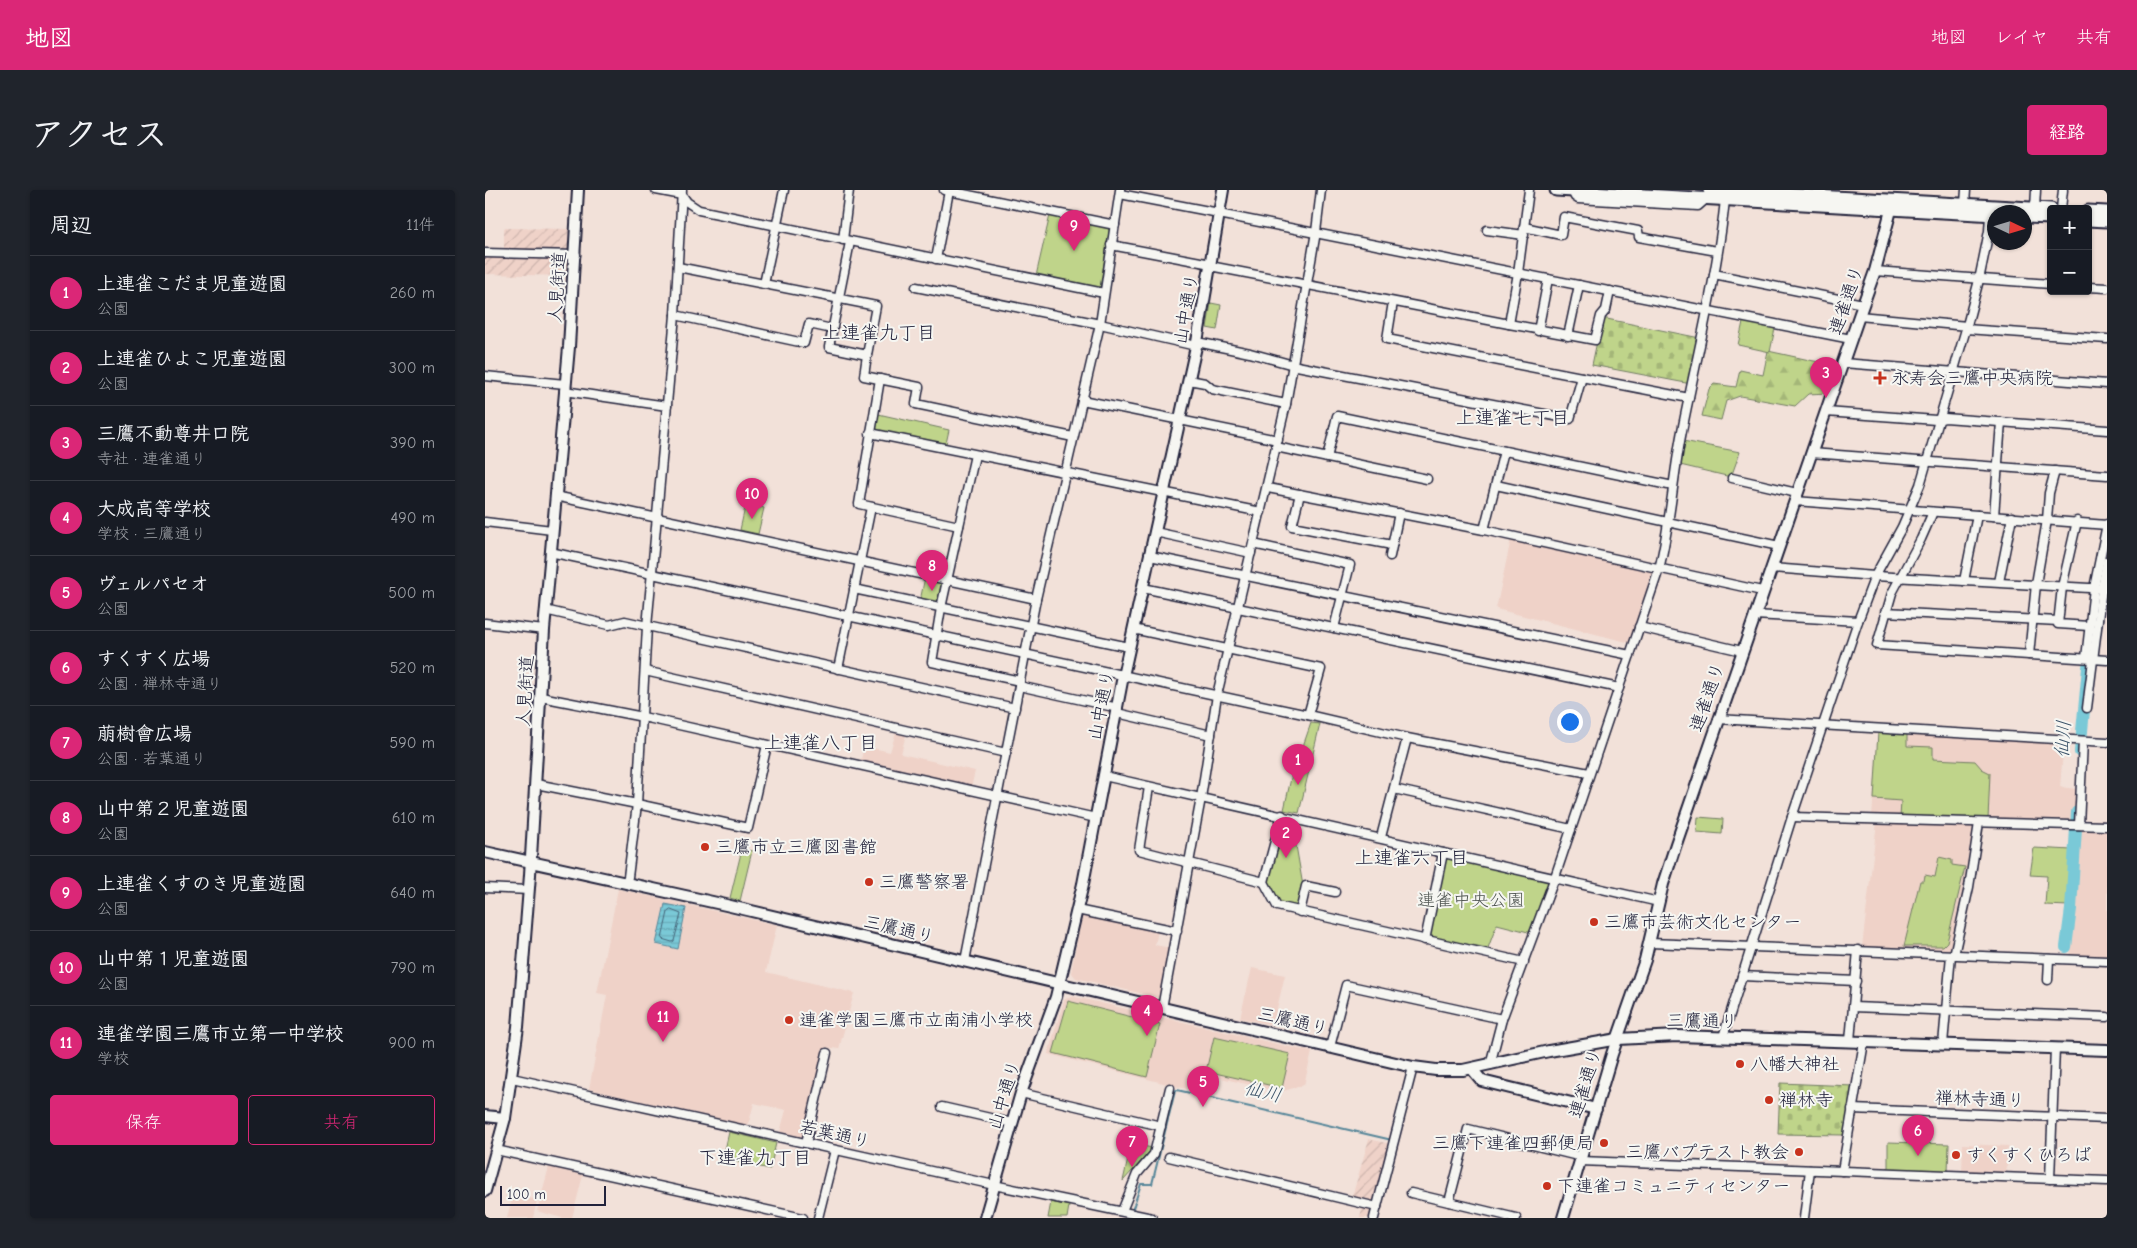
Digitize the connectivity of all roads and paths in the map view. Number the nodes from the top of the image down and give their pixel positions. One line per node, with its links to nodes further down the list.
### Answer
1 (578, 190): 43 (main road, 人見街道)
2 (656, 190): 15 (street)
3 (784, 190): 34 (street)
4 (849, 190): 39 (street)
5 (946, 190): 33 (street); 44 (street)
6 (1223, 190): 27 (main road, 山中通り)
7 (1321, 190): 37 (street)
8 (1529, 190): 36 (street)
9 (1556, 190): 13 (main road)
10 (1966, 190): 20 (street)
11 (2036, 190): 22 (street)
12 (2063, 190): 21 (street)
13 (1572, 191): 16 (main road)
14 (1120, 192): 27 (street); 33 (street)
15 (682, 193): 19 (street); 24 (street)
16 (1708, 194): 17 (main road); 18 (main road)
17 (1725, 200): 18 (main road); 41 (street)
18 (1893, 200): 20 (main road); 28 (main road); 47 (main road, 連雀通り)
19 (687, 202): 24 (street); 34 (street)
20 (1965, 204): 22 (main road)
21 (2061, 205)
22 (2035, 208): 23 (main road)
23 (2047, 209)
24 (680, 211): 46 (street)
25 (2092, 211): 26 (main road)
26 (2107, 212)
27 (1219, 213): 37 (street); 45 (main road, 山中通り)
28 (1987, 214)
29 (2032, 217): 30 (main road)
30 (2047, 218)
31 (2092, 220): 32 (main road)
32 (2107, 221)
33 (1115, 224): 40 (street)
34 (775, 226): 39 (street); 52 (street)
35 (1487, 230): 36 (street)
36 (1524, 231): 41 (street); 48 (street)
37 (1316, 232): 48 (street); 54 (street)
38 (1987, 240): 51 (street)
39 (846, 241): 44 (street); 61 (street)
40 (1111, 245): 45 (street); 60 (street)
41 (1717, 251): 49 (street)
42 (485, 253): 43 (street)
43 (576, 255): 85 (main road, 人見街道)
44 (936, 259): 60 (street)
45 (1211, 265): 54 (street); 75 (main road, 山中通り)
46 (678, 267): 52 (street); 65 (street)
47 (1875, 270): 51 (street); 63 (main road, 連雀通り)
48 (1518, 273): 50 (street); 68 (street)
49 (1713, 274): 63 (street); 64 (street)
50 (1549, 279): 55 (street); 71 (street)
51 (1979, 280): 53 (street); 69 (street)
52 (764, 284): 61 (street)
53 (2047, 284)
54 (1307, 285): 62 (street); 78 (street)
55 (1579, 285): 59 (street); 72 (street)
56 (916, 287): 67 (street)
57 (2092, 287): 58 (street)
58 (2107, 288)
59 (1610, 291): 64 (street); 72 (street)
60 (1104, 293): 67 (street)
61 (838, 299): 70 (street); 76 (street)
62 (1393, 302): 68 (street); 81 (street)
63 (1863, 304): 66 (main road, 連雀通り)
64 (1707, 311): 73 (street); 86 (street)
65 (675, 315): 70 (street); 89 (street)
66 (1859, 316): 69 (street); 73 (main road, 連雀通り)
67 (1100, 324): 75 (street); 87 (street)
68 (1509, 324): 71 (street)
69 (1967, 328): 74 (street); 79 (street)
70 (832, 330): 76 (street)
71 (1538, 330): 72 (street)
72 (1568, 336)
73 (1851, 339): 77 (main road, 連雀通り)
74 (2107, 339)
75 (1197, 344): 78 (street); 83 (main road, 山中通り)
76 (867, 355): 82 (street)
77 (1843, 363): 79 (street); 90 (main road, 連雀通り)
78 (1294, 364): 81 (street); 88 (street)
79 (1955, 372): 84 (street); 91 (street)
80 (485, 376): 85 (street)
81 (1582, 377): 86 (street)
82 (880, 379): 95 (street); 96 (street)
83 (1189, 380): 88 (street); 92 (main road, 山中通り)
84 (2107, 384)
85 (565, 388): 89 (street); 114 (main road, 人見街道)
86 (1689, 398): 110 (street)
87 (1082, 400): 92 (street); 96 (street)
88 (1286, 404): 97 (street)
89 (667, 406): 123 (street)
90 (1826, 412): 91 (street); 99 (main road, 連雀通り)
91 (1941, 419): 93 (street); 102 (street)
92 (1181, 420): 97 (street); 112 (main road, 山中通り)
93 (2001, 422): 94 (street); 103 (street)
94 (2107, 430)
95 (870, 433): 100 (street); 116 (street)
96 (1073, 437): 105 (street)
97 (1277, 444): 101 (street); 111 (street)
98 (1504, 451): 101 (street); 109 (street); 110 (street)
99 (1811, 453): 102 (street); 115 (main road, 連雀通り)
100 (975, 455): 105 (street); 130 (street)
101 (1327, 458): 107 (street)
102 (1927, 462): 103 (street); 117 (street)
103 (1998, 466): 104 (street); 122 (street)
104 (2055, 471): 106 (street); 125 (street)
105 (1065, 473): 112 (street); 159 (street)
106 (2107, 475)
107 (1427, 478)
108 (1731, 478): 115 (street)
109 (1496, 486): 127 (street); 132 (street)
110 (1673, 486): 127 (street)
111 (1268, 488): 113 (street); 118 (street)
112 (1164, 493): 118 (street); 133 (main road, 山中通り)
113 (1300, 494): 120 (street); 135 (street)
114 (555, 496): 123 (street); 131 (main road, 人見街道)
115 (1796, 497): 117 (street); 136 (main road, 連雀通り)
116 (871, 507): 130 (street); 141 (street)
117 (1910, 509): 119 (street); 147 (street)
118 (1261, 512): 134 (street)
119 (1933, 512): 121 (street); 148 (street)
120 (1399, 513): 132 (street); 135 (street)
121 (1977, 515): 122 (street); 150 (street)
122 (1994, 516): 124 (street)
123 (657, 517): 141 (street); 145 (street)
124 (2012, 517): 125 (street); 151 (street)
125 (2047, 520): 128 (street); 152 (street)
126 (485, 522): 131 (street)
127 (1669, 522): 136 (street); 144 (street)
128 (2077, 522): 129 (street); 153 (street)
129 (2107, 525): 155 (street)
130 (959, 526): 149 (street)
131 (552, 530): 137 (main road, 人見街道)
132 (1484, 530): 144 (street)
133 (1155, 532): 138 (street); 139 (main road, 山中通り)
134 (1253, 544): 138 (street); 158 (street)
135 (1392, 545): 140 (street)
136 (1779, 546): 143 (main road, 連雀通り)
137 (550, 552): 145 (street); 162 (main road, 人見街道)
138 (1251, 553): 146 (street)
139 (1150, 556): 146 (street); 154 (main road, 山中通り)
140 (1390, 556)
141 (859, 561): 149 (street); 156 (street)
142 (2107, 561): 155 (street)
143 (1771, 568): 147 (street); 157 (main road, 連雀通り)
144 (1659, 569): 157 (street); 173 (street)
145 (652, 574): 165 (street); 171 (street)
146 (1245, 576): 158 (street); 161 (street)
147 (1875, 576): 148 (street); 167 (street)
148 (1901, 577): 150 (street); 163 (street)
149 (947, 580): 159 (street); 160 (street)
150 (1964, 581): 151 (street)
151 (1999, 582): 152 (street)
152 (2036, 584): 153 (street); 166 (street)
153 (2062, 587): 155 (street); 168 (street)
154 (1143, 588): 161 (street); 175 (main road, 山中通り)
155 (2101, 588): 170 (street); 184 (street)
156 (854, 589): 160 (street); 165 (street)
157 (1763, 591): 164 (main road, 連雀通り)
158 (1343, 596): 174 (street); 182 (street)
159 (1036, 599): 172 (street)
160 (941, 608): 172 (street); 177 (street)
161 (1237, 608): 174 (street); 179 (street)
162 (545, 610): 171 (street); 176 (main road, 人見街道)
163 (1885, 612): 166 (street); 183 (street)
164 (1754, 615): 167 (street); 180 (main road, 連雀通り)
165 (848, 616): 177 (street); 186 (street)
166 (2032, 620): 168 (street); 183 (street)
167 (1858, 621): 199 (street)
168 (2058, 621): 170 (street)
169 (485, 623): 176 (street)
170 (2089, 626): 184 (street)
171 (647, 627): 186 (street); 187 (street)
172 (1030, 627): 178 (street); 181 (street)
173 (1639, 627): 180 (street); 182 (street)
174 (1334, 628): 190 (street)
175 (1133, 629): 178 (main road, 山中通り); 179 (street)
176 (544, 630): 192 (main road, 人見街道)
177 (937, 636): 181 (street); 189 (street)
178 (1129, 647): 188 (main road, 山中通り)
179 (1227, 649): 191 (street); 196 (street)
180 (1742, 651): 198 (main road, 連雀通り)
181 (1025, 654): 188 (street); 189 (street)
182 (1630, 655): 190 (street)
183 (2029, 655): 184 (street)
184 (2090, 659): 185 (street); 194 (street)
185 (2107, 660)
186 (838, 669): 193 (street)
187 (645, 672): 197 (street); 205 (street)
188 (1123, 676): 191 (street); 195 (main road, 山中通り)
189 (1020, 684): 193 (street); 195 (street)
190 (1619, 688): 206 (street)
191 (1217, 695): 196 (street); 200 (street)
192 (541, 697): 197 (street); 208 (main road, 人見街道)
193 (1015, 708): 205 (street)
194 (2087, 708)
195 (1117, 710): 200 (street); 207 (main road, 山中通り)
196 (1308, 715): 201 (street)
197 (643, 716): 204 (street); 213 (street)
198 (1718, 719): 199 (street); 232 (main road, 連雀通り)
199 (1823, 725): 202 (street); 215 (street)
200 (1211, 735): 212 (street)
201 (1407, 738): 206 (street); 210 (street)
202 (2081, 740): 203 (street); 218 (street)
203 (2107, 742)
204 (767, 745): 211 (street); 213 (street)
205 (1006, 754): 211 (street)
206 (1589, 773): 220 (street)
207 (1104, 776): 209 (street); 216 (main road, 山中通り)
208 (536, 784): 213 (street); 224 (main road, 人見街道)
209 (1149, 787): 212 (street); 225 (street)
210 (1393, 789): 220 (street); 221 (street)
211 (997, 796): 216 (street); 242 (street)
212 (1201, 798): 214 (street); 225 (street)
213 (637, 804): 228 (street)
214 (1282, 815): 221 (street); 227 (street)
215 (1792, 817): 217 (street); 238 (street)
216 (1096, 818): 233 (main road, 山中通り)
217 (1979, 823): 218 (street); 240 (street)
218 (2077, 825): 219 (street)
219 (2107, 826)
220 (1571, 829): 226 (street)
221 (1381, 837): 223 (street)
222 (485, 852): 224 (main road, 三鷹通り)
223 (1443, 852): 226 (street); 236 (street)
224 (531, 862): 228 (main road, 三鷹通り); 230 (main road, 人見街道)
225 (1189, 864): 227 (street); 235 (street)
226 (1555, 877): 232 (street); 244 (street)
227 (1264, 882): 234 (street)
228 (625, 883): 242 (main road, 三鷹通り)
229 (485, 888): 230 (street)
230 (529, 890): 266 (main road, 人見街道)
231 (1335, 892): 234 (street)
232 (1659, 902): 237 (main road, 連雀通り)
233 (1077, 910): 235 (street); 248 (main road, 山中通り)
234 (1301, 912): 236 (street)
235 (1177, 931): 250 (street)
236 (1425, 940): 244 (street)
237 (1650, 943): 238 (street); 255 (main road, 連雀通り)
238 (1751, 946): 239 (street); 245 (street)
239 (1858, 950): 240 (street); 247 (street)
240 (1952, 955): 241 (street); 251 (street)
241 (2049, 959): 243 (street); 246 (street)
242 (965, 961): 248 (main road, 三鷹通り)
243 (2107, 961)
244 (1524, 962): 253 (street)
245 (1742, 976): 247 (street); 254 (street)
246 (2048, 980)
247 (1855, 981): 249 (street)
248 (1059, 983): 250 (main road, 三鷹通り); 268 (main road, 山中通り)
249 (1853, 1007): 251 (street); 256 (street)
250 (1162, 1008): 259 (main road, 三鷹通り)
251 (1946, 1012): 252 (street); 258 (street)
252 (2107, 1018)
253 (1502, 1019): 259 (street); 263 (street)
254 (1723, 1036): 255 (main road, 三鷹通り); 256 (main road, 三鷹通り)
255 (1618, 1039): 263 (main road, 三鷹通り); 270 (main road, 連雀通り)
256 (1851, 1041): 257 (main road, 三鷹通り)
257 (1864, 1042): 258 (main road, 三鷹通り); 271 (street)
258 (1943, 1044): 260 (main road, 三鷹通り)
259 (1330, 1047): 264 (main road, 三鷹通り)
260 (2055, 1048): 261 (main road, 三鷹通り); 273 (street)
261 (2107, 1050)
262 (827, 1053): 278 (street)
263 (1490, 1064): 265 (main road, 三鷹通り)
264 (1413, 1067): 265 (main road, 三鷹通り); 291 (street)
265 (1472, 1068): 270 (main road)
266 (512, 1078): 274 (main road, 人見街道); 278 (street, 若葉通り)
267 (1170, 1088): 277 (street)
268 (1021, 1093): 276 (main road, 山中通り); 277 (street)
269 (942, 1107): 276 (street)
270 (1595, 1109): 282 (main road, 連雀通り)
271 (1852, 1109): 273 (street, 禅林寺通り); 284 (street)
272 (485, 1116): 274 (main road)
273 (2052, 1117): 275 (street, 禅林寺通り); 285 (street)
274 (505, 1118): 279 (main road, 人見街道)
275 (2107, 1119)
276 (1012, 1123): 287 (main road, 山中通り)
277 (1161, 1126): 292 (street)
278 (805, 1142): 280 (street, 若葉通り)
279 (496, 1150): 288 (main road, 人見街道); 293 (street)
280 (835, 1150): 287 (street, 若葉通り); 294 (street)
281 (1169, 1157): 291 (street)
282 (1581, 1159): 283 (street); 290 (street); 299 (main road, 連雀通り)
283 (1810, 1170): 284 (street); 300 (street)
284 (1842, 1171): 285 (street)
285 (2050, 1179): 286 (street)
286 (2107, 1181)
287 (994, 1185): 292 (street, 若葉通り); 295 (main road, 山中通り)
288 (485, 1191)
289 (1411, 1193): 290 (street)
290 (1449, 1202): 298 (street)
291 (1377, 1207): 297 (street)
292 (1128, 1213): 296 (street, 若葉通り)
293 (803, 1218)
294 (818, 1218)
295 (985, 1218)
296 (1152, 1218)
297 (1374, 1218)
298 (1516, 1218)
299 (1563, 1218)
300 (1804, 1218)

